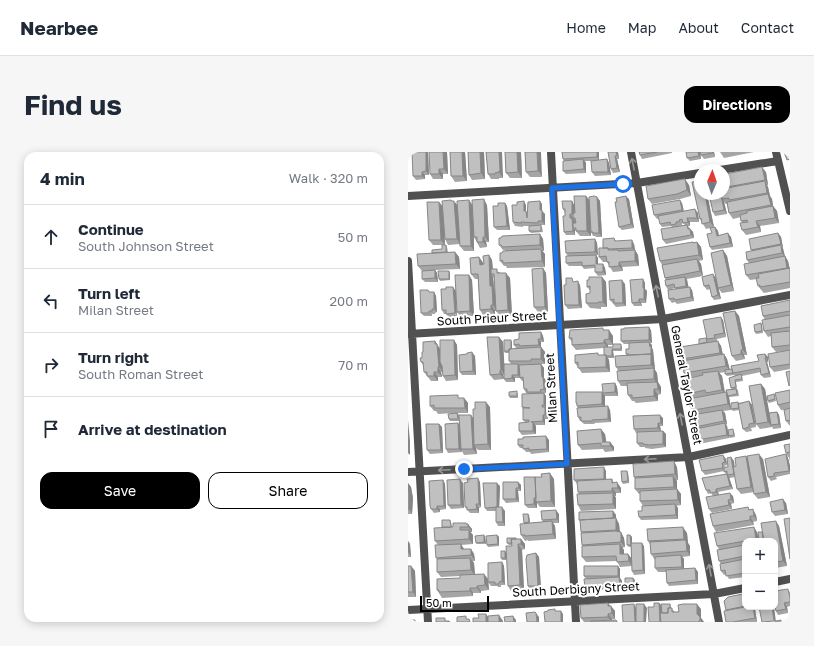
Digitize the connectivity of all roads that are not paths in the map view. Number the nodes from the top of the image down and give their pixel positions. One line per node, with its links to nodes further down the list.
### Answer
1 (551, 152): 8 (street, Milan Street)
2 (631, 152): 7 (street, General Taylor Street, one-way to 2)
3 (776, 152): 4 (street)
4 (778, 161): 5 (street); 10 (street)
5 (730, 168)
6 (694, 174): 7 (street)
7 (637, 183): 8 (street); 13 (street, General Taylor Street, one-way to 7)
8 (552, 188): 9 (street); 14 (street, Milan Street)
9 (408, 196)
10 (790, 211)
11 (408, 262): 15 (street)
12 (790, 295): 13 (street, South Prieur Street)
13 (663, 320): 14 (street, South Prieur Street); 17 (street, General Taylor Street, one-way to 13)
14 (560, 326): 15 (street, South Prieur Street); 18 (street, Milan Street)
15 (410, 334): 19 (street)
16 (790, 435): 17 (street)
17 (689, 457): 18 (street, one-way to 18); 24 (street, General Taylor Street, one-way to 17)
18 (567, 464): 19 (street, one-way to 19); 25 (street, Milan Street)
19 (420, 471): 20 (street); 26 (street)
20 (408, 472)
21 (790, 579): 22 (street)
22 (778, 581)
23 (742, 589): 24 (street, South Derbigny Street)
24 (714, 594): 25 (street, South Derbigny Street); 30 (street, General Taylor Street)
25 (575, 601): 26 (street, South Derbigny Street); 29 (street, Milan Street)
26 (427, 609): 27 (street, South Derbigny Street); 28 (street)
27 (408, 610)
28 (428, 622)
29 (576, 622)
30 (719, 622)

